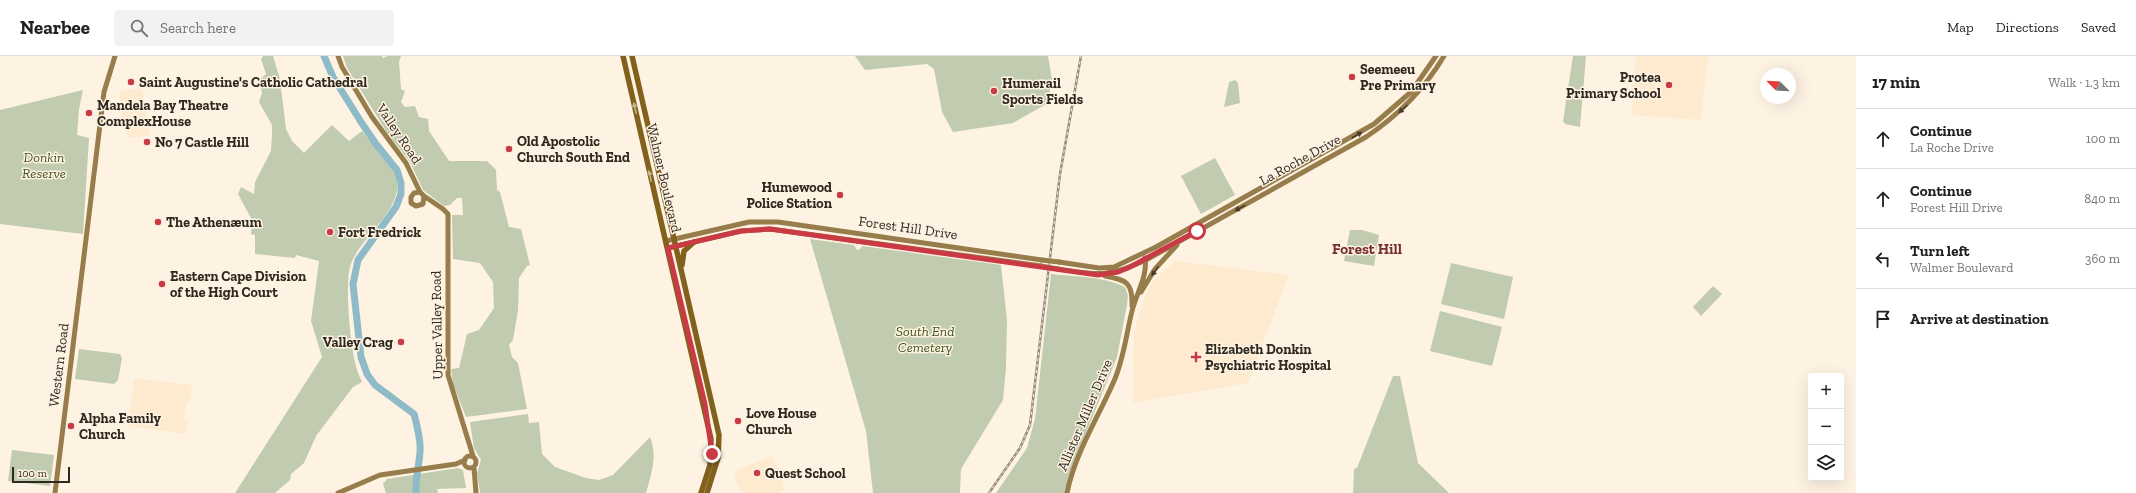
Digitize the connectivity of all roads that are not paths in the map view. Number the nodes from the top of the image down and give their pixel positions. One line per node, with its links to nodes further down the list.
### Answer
1 (111, 56): 8 (street)
2 (115, 56): 8 (street, Western Road)
3 (338, 56): 9 (street, Valley Road)
4 (623, 56): 15 (main road, Walmer Boulevard, one-way to 4)
5 (632, 56): 14 (main road, Walmer Boulevard)
6 (1436, 56): 20 (street, La Roche Drive, one-way to 6)
7 (1444, 56): 16 (street, La Roche Drive, one-way to 16)
8 (112, 63): 26 (street, Western Road)
9 (416, 184): 10 (street, Valley Road); 11 (street, Valley Road)
10 (413, 193): 11 (street); 12 (street)
11 (422, 194): 12 (street); 13 (street, Upper Valley Road)
12 (423, 204): 13 (street)
13 (436, 205): 25 (street, Upper Valley Road)
14 (674, 239): 15 (street, Forest Hill Drive); 18 (main road, Walmer Boulevard); 20 (street, Forest Hill Drive, bridge)
15 (666, 241): 19 (main road, Walmer Boulevard)
16 (1180, 241): 21 (street, La Roche Drive); 24 (street, one-way to 24)
17 (694, 242): 18 (street, Forest Hill Drive); 22 (main road); 23 (street, Forest Hill Drive, bridge)
18 (676, 246): 19 (street, Forest Hill Drive); 22 (main road, Walmer Boulevard)
19 (668, 248): 29 (main road, Walmer Boulevard)
20 (1144, 254): 21 (street, Allister Miller Drive)
21 (1146, 260): 23 (street, Forest Hill Drive); 24 (street, Allister Miller Drive)
22 (681, 270): 30 (main road, Walmer Boulevard)
23 (1098, 275): 24 (street)
24 (1132, 309): 31 (street, Allister Miller Drive)
25 (469, 462): 27 (street); 28 (street)
26 (55, 493)
27 (338, 493)
28 (476, 493)
29 (701, 493)
30 (707, 493)
31 (1067, 493)

